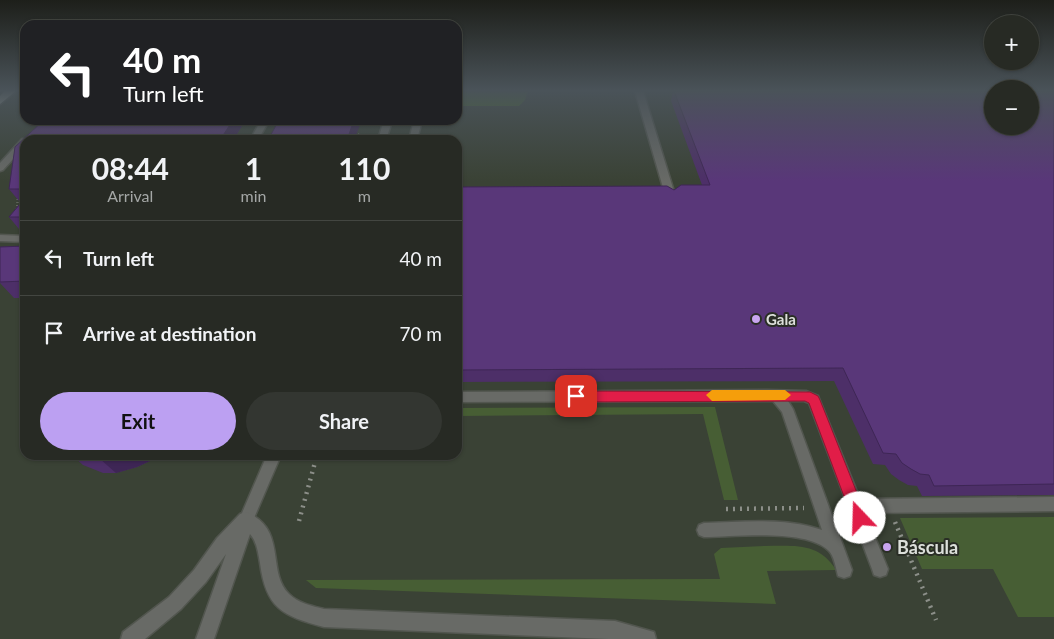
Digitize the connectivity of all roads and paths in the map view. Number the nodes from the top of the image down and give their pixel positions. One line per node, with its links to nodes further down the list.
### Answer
1 (648, 121): 7 (lane)
2 (352, 130): 3 (path)
3 (359, 135)
4 (20, 147): 5 (lane)
5 (0, 168)
6 (18, 195): 8 (path)
7 (671, 198)
8 (17, 213)
9 (0, 238): 10 (lane)
10 (20, 239)
11 (768, 395): 12 (lane); 17 (lane); 18 (lane)
12 (462, 397)
13 (272, 460): 20 (lane)
14 (316, 460): 21 (path)
15 (1054, 504): 16 (lane)
16 (888, 505): 17 (lane); 26 (path)
17 (855, 506): 25 (lane)
18 (822, 508): 19 (path); 23 (lane)
19 (726, 509)
20 (246, 520): 27 (street); 28 (street); 29 (street)
21 (299, 521)
22 (704, 530): 23 (lane)
23 (836, 548): 24 (lane)
24 (844, 570)
25 (880, 570)
26 (936, 620)
27 (130, 639)
28 (206, 639)
29 (647, 639)

